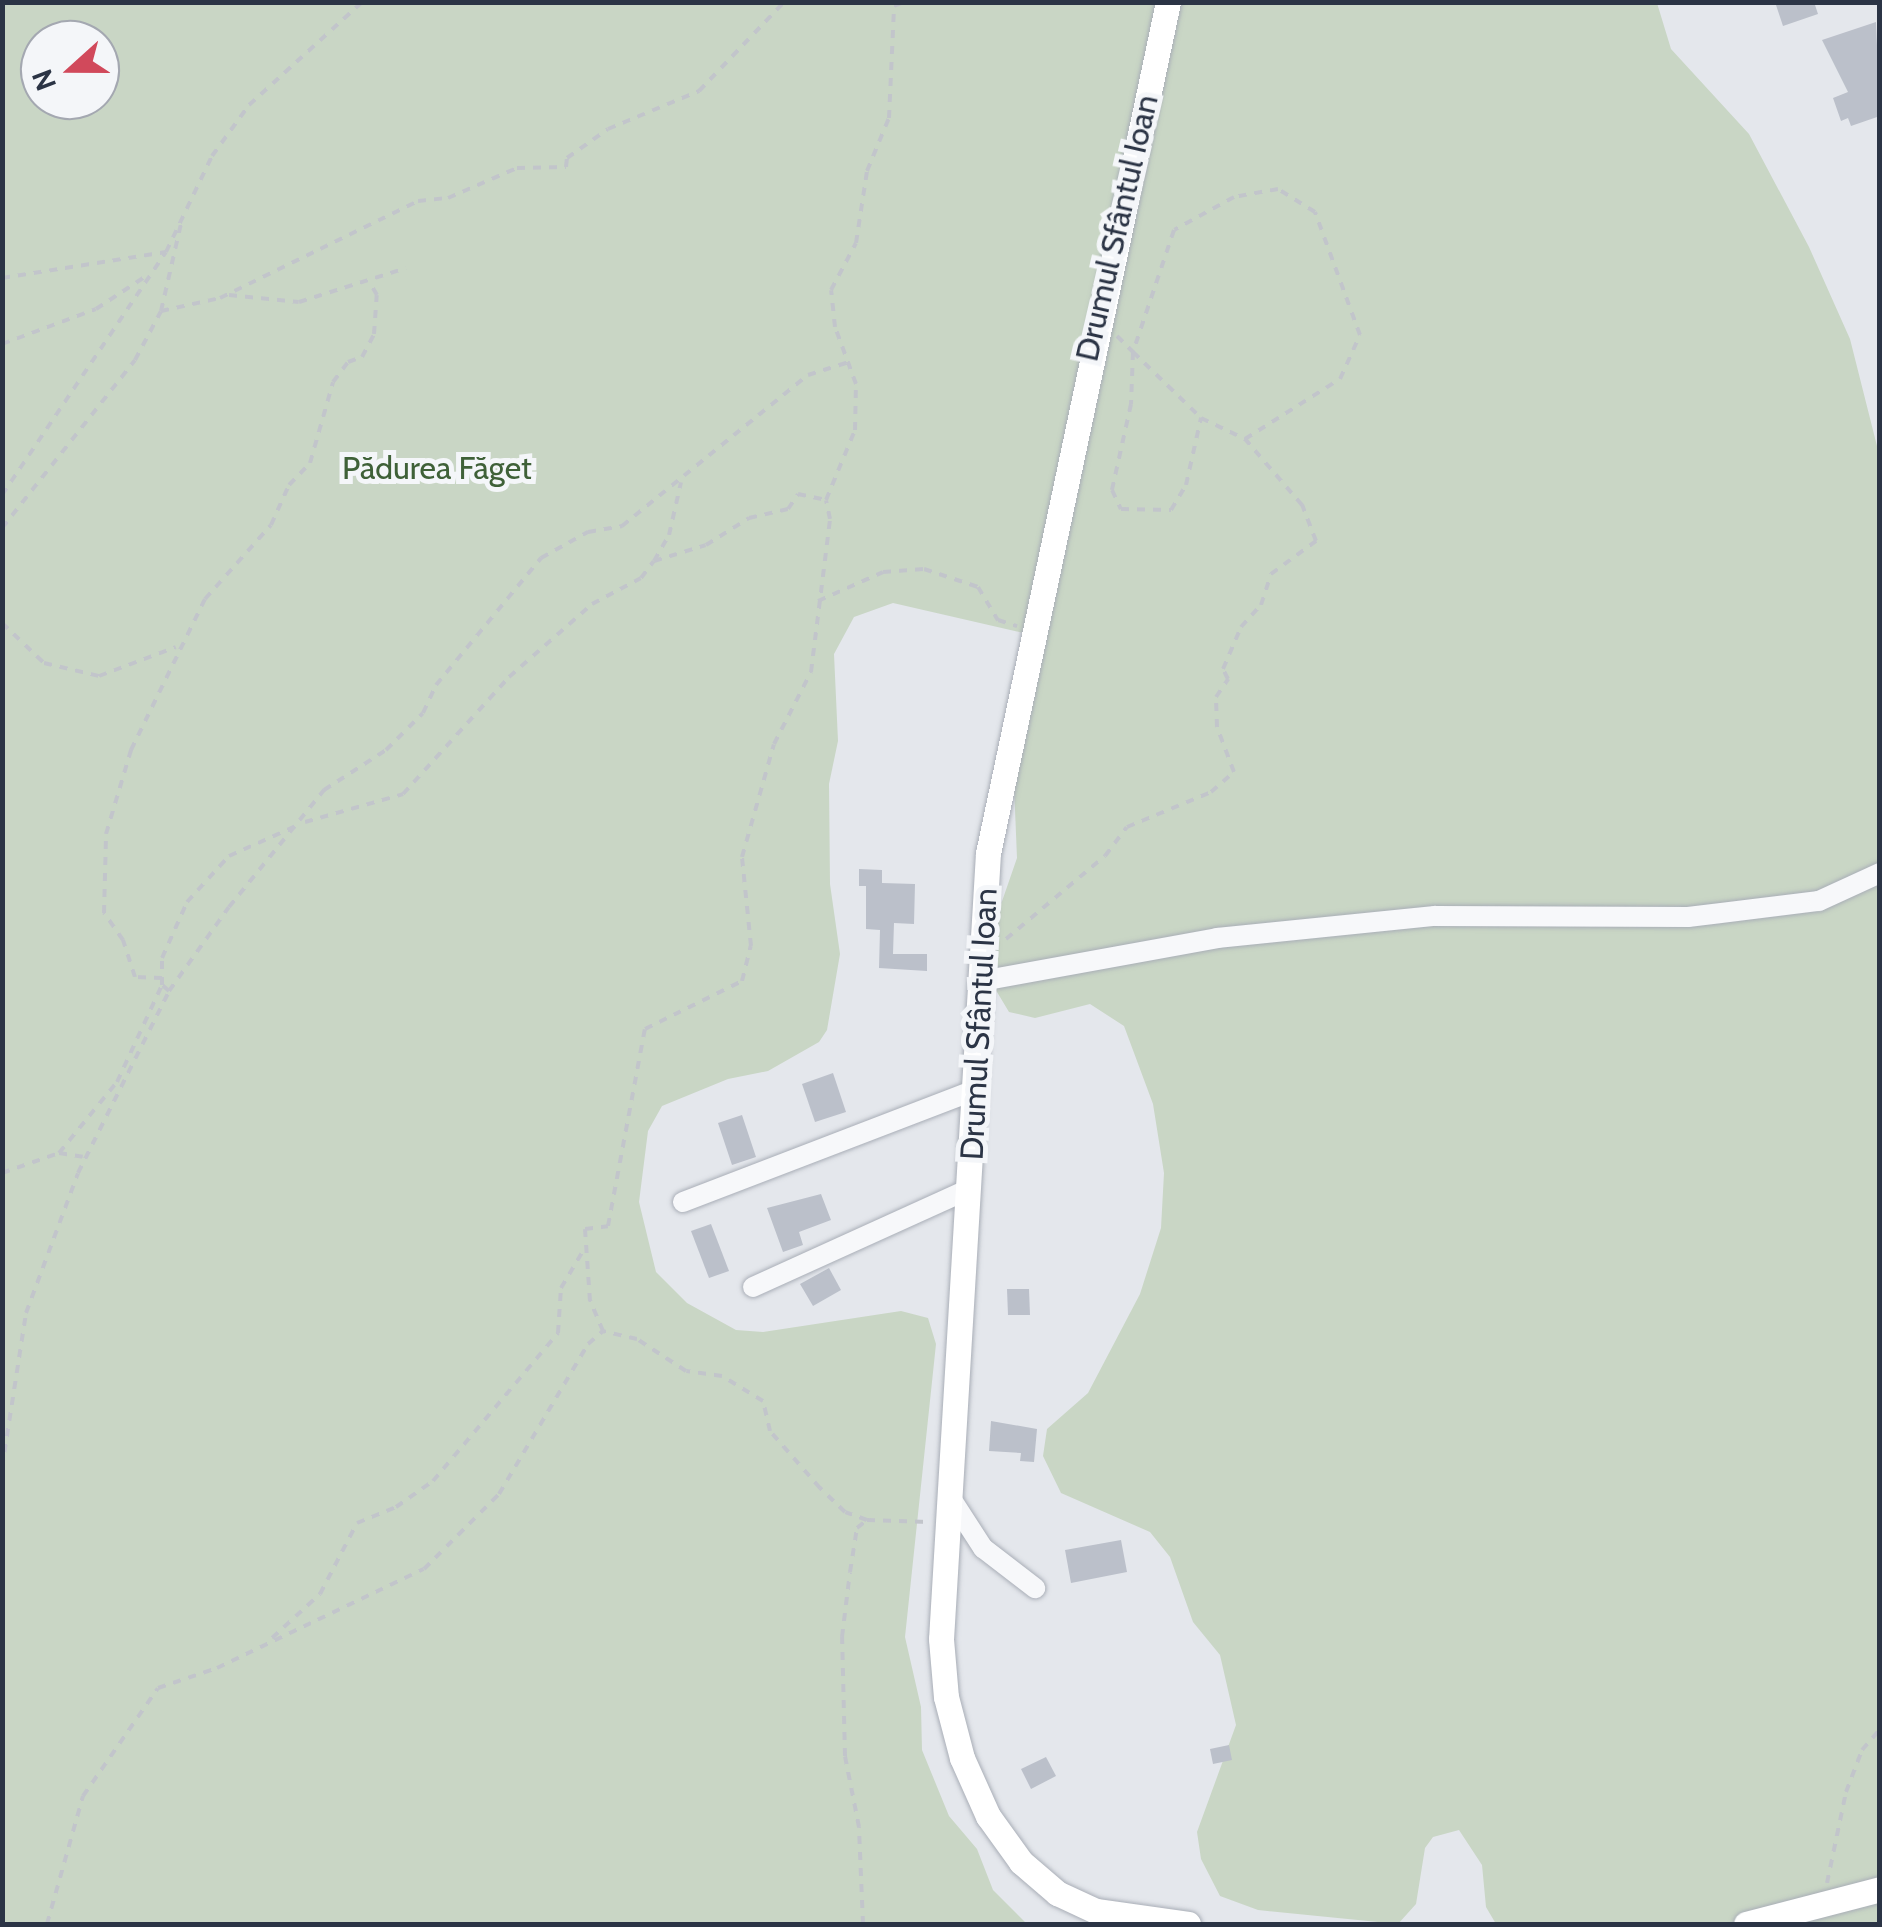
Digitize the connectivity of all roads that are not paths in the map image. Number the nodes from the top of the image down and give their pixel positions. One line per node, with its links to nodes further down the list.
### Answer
1 (1168, 2): 3 (main road, Drumul Sfântul Ioan)
2 (1880, 873): 3 (street)
3 (986, 979): 4 (main road, Drumul Sfântul Ioan)
4 (975, 1090): 5 (main road, Drumul Sfântul Ioan); 6 (street)
5 (970, 1189): 7 (street); 8 (main road, Drumul Sfântul Ioan)
6 (684, 1202)
7 (753, 1287)
8 (950, 1497): 9 (street); 11 (main road, Drumul Sfântul Ioan)
9 (1035, 1588)
10 (1880, 1889): 12 (main road)
11 (1188, 1924)
12 (1746, 1924)

